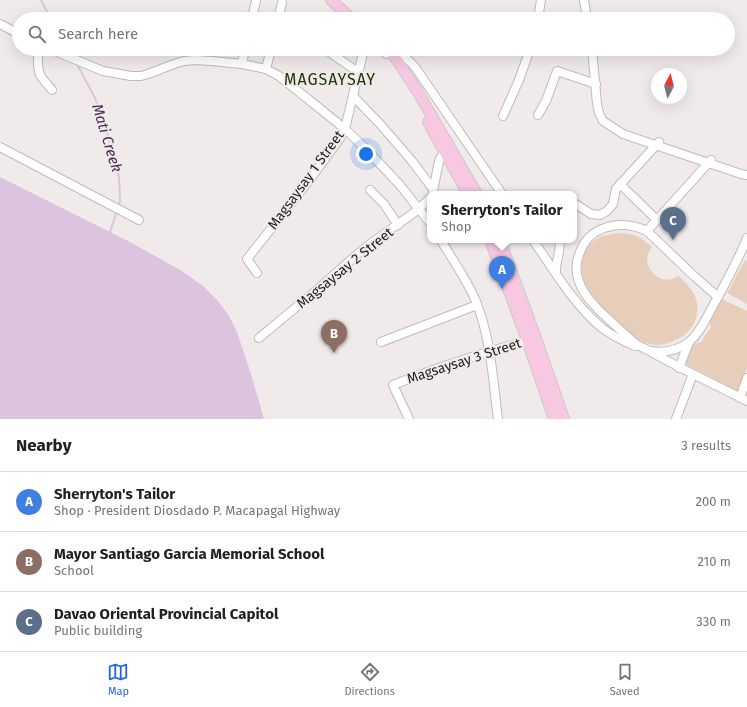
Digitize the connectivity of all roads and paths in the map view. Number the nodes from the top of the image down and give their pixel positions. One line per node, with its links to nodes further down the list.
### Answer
1 (256, 0): 7 (street)
2 (331, 0): 9 (main road)
3 (341, 0): 10 (main road)
4 (541, 0): 11 (street)
5 (584, 0): 12 (street)
6 (282, 3): 8 (street)
7 (253, 12)
8 (281, 12)
9 (344, 12)
10 (354, 12)
11 (539, 12)
12 (586, 12)
13 (0, 24): 14 (street)
14 (12, 30)
15 (38, 56): 29 (street)
16 (66, 56): 25 (street)
17 (244, 56): 25 (street)
18 (269, 56): 26 (street)
19 (335, 56): 27 (street)
20 (362, 56): 27 (street, Magsaysay 1 Street)
21 (389, 56): 36 (main road)
22 (404, 56): 44 (street)
23 (528, 56): 32 (street)
24 (593, 56): 28 (street)
25 (242, 64): 26 (street)
26 (266, 69): 33 (street)
27 (358, 72): 30 (street, Magsaysay 1 Street)
28 (596, 84): 31 (street); 34 (street)
29 (52, 90)
30 (353, 96): 33 (street, Magsaysay 1 Street); 41 (street)
31 (538, 115)
32 (502, 116)
33 (345, 129): 47 (street); 61 (street, Magsaysay 1 Street)
34 (657, 143): 37 (street); 39 (street)
35 (0, 147): 49 (street)
36 (448, 151): 41 (street); 42 (main road); 43 (main road)
37 (710, 161): 38 (street); 50 (street)
38 (747, 174)
39 (620, 184): 46 (street); 50 (street)
40 (370, 190): 51 (street)
41 (433, 191)
42 (467, 191)
43 (475, 191)
44 (500, 191)
45 (427, 201): 47 (street, Magsaysay 2 Street)
46 (577, 205)
47 (419, 209): 48 (street); 51 (street, Magsaysay 2 Street)
48 (427, 219)
49 (139, 220)
50 (657, 220): 52 (street)
51 (398, 225): 64 (street, Magsaysay 2 Street)
52 (647, 231): 62 (street); 68 (street)
53 (747, 238): 59 (street)
54 (443, 243): 63 (street)
55 (491, 243): 65 (main road)
56 (501, 243): 65 (main road)
57 (535, 243): 60 (street)
58 (559, 243): 60 (street)
59 (745, 247): 62 (street)
60 (556, 272): 68 (street)
61 (257, 273)
62 (718, 297): 67 (street)
63 (477, 305): 66 (street); 69 (street)
64 (259, 338)
65 (532, 339): 69 (street, Magsaysay 3 Street); 76 (main road); 77 (main road)
66 (381, 342)
67 (689, 342): 68 (street); 70 (street)
68 (649, 351): 70 (street)
69 (489, 352): 74 (street, Magsaysay 3 Street); 75 (street)
70 (679, 368): 71 (street)
71 (693, 374): 73 (street); 78 (street)
72 (747, 378): 73 (street)
73 (744, 400)
74 (410, 419)
75 (498, 419)
76 (554, 419)
77 (564, 419)
78 (676, 419)

